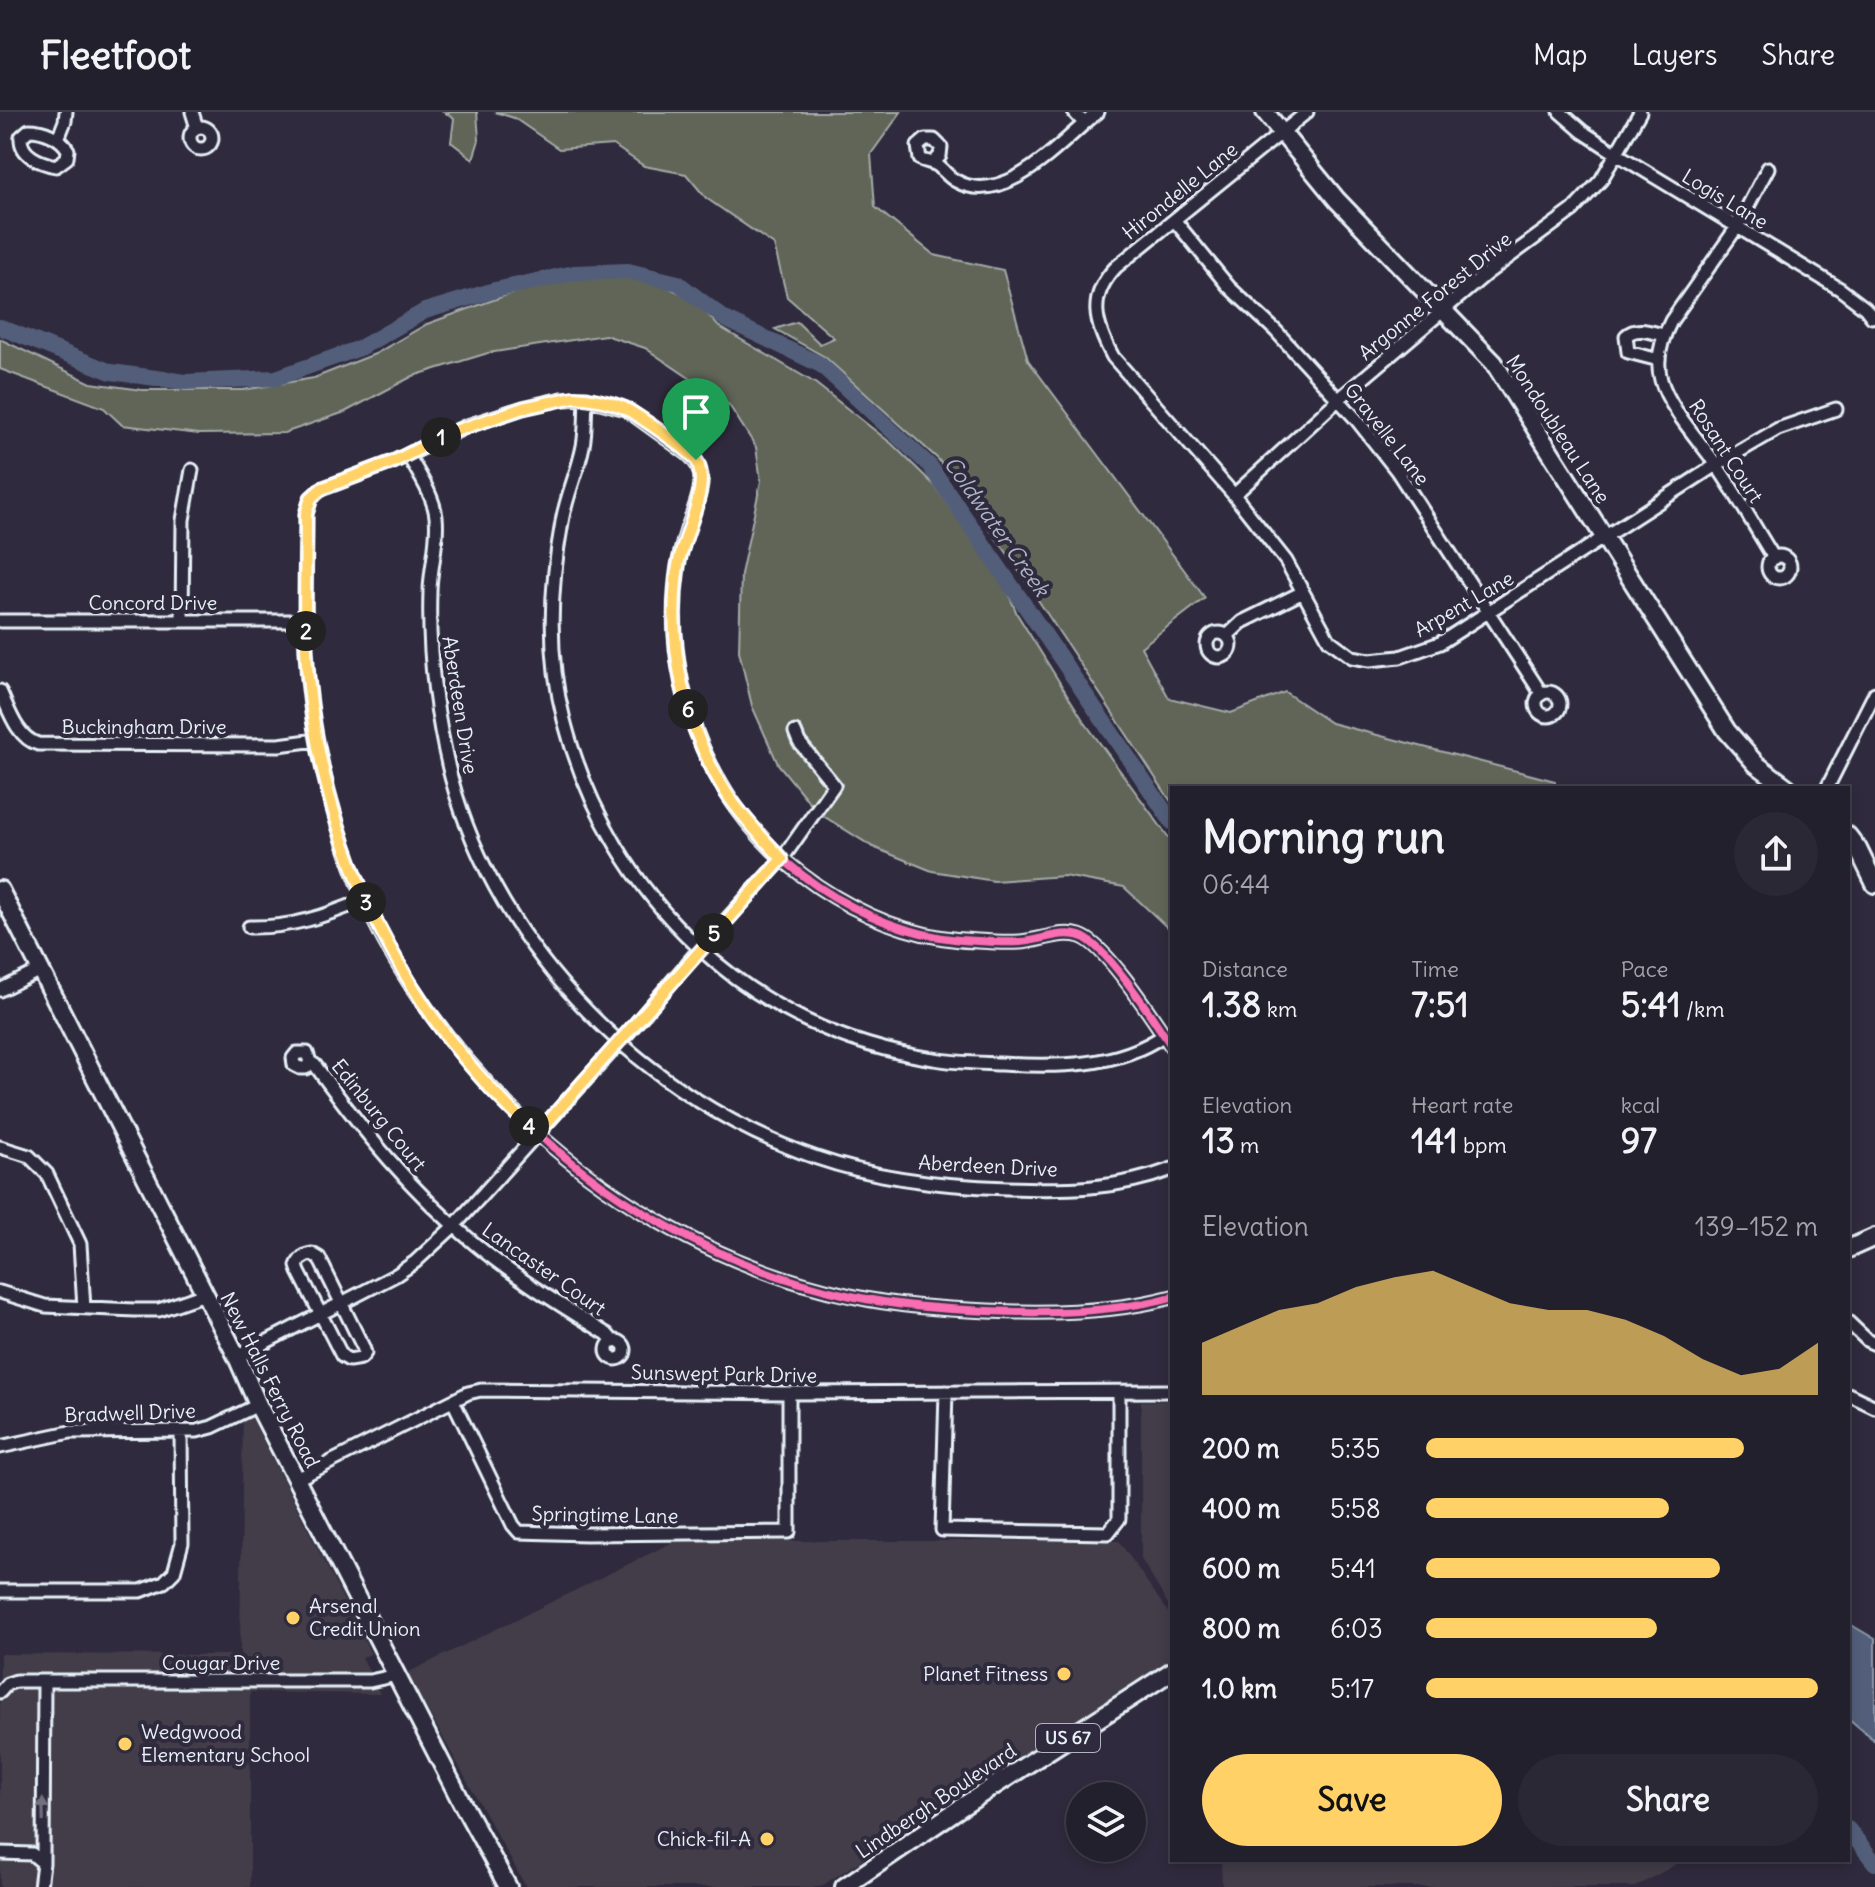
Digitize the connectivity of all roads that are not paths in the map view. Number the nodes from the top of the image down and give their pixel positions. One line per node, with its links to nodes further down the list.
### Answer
1 (66, 112): 12 (street)
2 (192, 112): 10 (street)
3 (1074, 112): 9 (street)
4 (1098, 112): 9 (street)
5 (1265, 112): 11 (main road, Mondoubleau Lane)
6 (1307, 112): 11 (street, Hirondelle Lane)
7 (1560, 112): 13 (street, Logis Lane)
8 (1640, 112): 13 (street, Argonne Forest Drive)
9 (1084, 123): 14 (street)
10 (197, 128)
11 (1281, 133): 16 (street, Hirondelle Lane); 18 (main road, Mondoubleau Lane)
12 (58, 139)
13 (1617, 154): 17 (street, Logis Lane); 18 (street, Argonne Forest Drive)
14 (934, 162)
15 (1768, 168): 17 (street, Rosant Court)
16 (1175, 221): 19 (street, Hirondelle Lane); 24 (street, Gravelle Lane)
17 (1737, 227): 20 (street, Logis Lane); 21 (street, Rosant Court)
18 (1445, 310): 24 (street, Argonne Forest Drive); 30 (main road, Mondoubleau Lane)
19 (1096, 312): 29 (street, Arpent Lane)
20 (1872, 317)
21 (1663, 335): 22 (street, Rosant Court); 22 (street)
22 (1659, 360): 27 (street, Rosant Court)
23 (586, 398): 26 (street); 46 (street); 51 (street)
24 (1339, 399): 29 (street, Argonne Forest Drive); 33 (street, Gravelle Lane)
25 (1836, 409): 27 (street, Arpent Lane)
26 (408, 455): 36 (street); 55 (street, Aberdeen Drive)
27 (1716, 465): 30 (street, Arpent Lane); 31 (street, Rosant Court)
28 (192, 470): 35 (street)
29 (1234, 495): 32 (street, Arpent Lane)
30 (1605, 539): 33 (street, Arpent Lane); 43 (main road, Mondoubleau Lane)
31 (1774, 558)
32 (1303, 592): 33 (street, Arpent Lane); 37 (street)
33 (1487, 613): 39 (street, Gravelle Lane)
34 (0, 621): 35 (street, Concord Drive)
35 (182, 621): 36 (street, Concord Drive)
36 (306, 621): 42 (street)
37 (1227, 636)
38 (0, 691): 42 (street, Buckingham Drive)
39 (1541, 693)
40 (1875, 693): 44 (street)
41 (795, 732): 46 (street)
42 (316, 740): 49 (street)
43 (1785, 786)
44 (1828, 786)
45 (1850, 839): 47 (main road)
46 (782, 859): 51 (street); 54 (street)
47 (1875, 884)
48 (0, 890): 52 (main road, New Halls Ferry Road)
49 (364, 900): 50 (street); 58 (street)
50 (249, 927)
51 (699, 950): 54 (street); 55 (street)
52 (42, 969): 53 (street); 65 (main road, New Halls Ferry Road)
53 (0, 990)
54 (1164, 1035): 56 (street)
55 (620, 1042): 58 (street); 60 (street, Aberdeen Drive)
56 (1170, 1044)
57 (310, 1062): 61 (street, Edinburg Court)
58 (537, 1134): 61 (street); 66 (street)
59 (0, 1147): 68 (street)
60 (1170, 1170)
61 (454, 1226): 67 (street); 71 (street, Lancaster Court)
62 (1875, 1237): 63 (main road)
63 (1850, 1248)
64 (0, 1292): 68 (street)
65 (205, 1294): 68 (street); 73 (main road, New Halls Ferry Road)
66 (1170, 1297)
67 (342, 1302): 69 (street); 69 (street); 69 (street)
68 (84, 1308)
69 (319, 1313): 73 (street)
70 (1850, 1324): 72 (street)
71 (614, 1342)
72 (1875, 1344)
73 (237, 1357): 80 (main road, New Halls Ferry Road)
74 (1170, 1391): 77 (street, Sunswept Park Drive)
75 (946, 1392): 76 (street, Sunswept Park Drive); 77 (street, Sunswept Park Drive); 77 (street)
76 (789, 1393): 79 (street, Sunswept Park Drive); 79 (street, Springtime Lane)
77 (1119, 1393)
78 (1850, 1395): 81 (street)
79 (453, 1401): 84 (street, Sunswept Park Drive)
80 (258, 1405): 82 (street, Bradwell Drive); 84 (main road, New Halls Ferry Road)
81 (1875, 1407)
82 (181, 1432): 83 (street, Bradwell Drive); 85 (street)
83 (0, 1447)
84 (297, 1479): 87 (main road, New Halls Ferry Road)
85 (0, 1591)
86 (1170, 1672): 94 (main road, Lindbergh Boulevard / US 67)
87 (397, 1675): 88 (street, Cougar Drive); 93 (main road, New Halls Ferry Road)
88 (44, 1681): 89 (street, Cougar Drive); 91 (street, one-way to 88)
89 (0, 1692)
90 (0, 1853): 91 (street)
91 (43, 1863): 92 (street)
92 (40, 1887)
93 (508, 1887)
94 (844, 1887)

